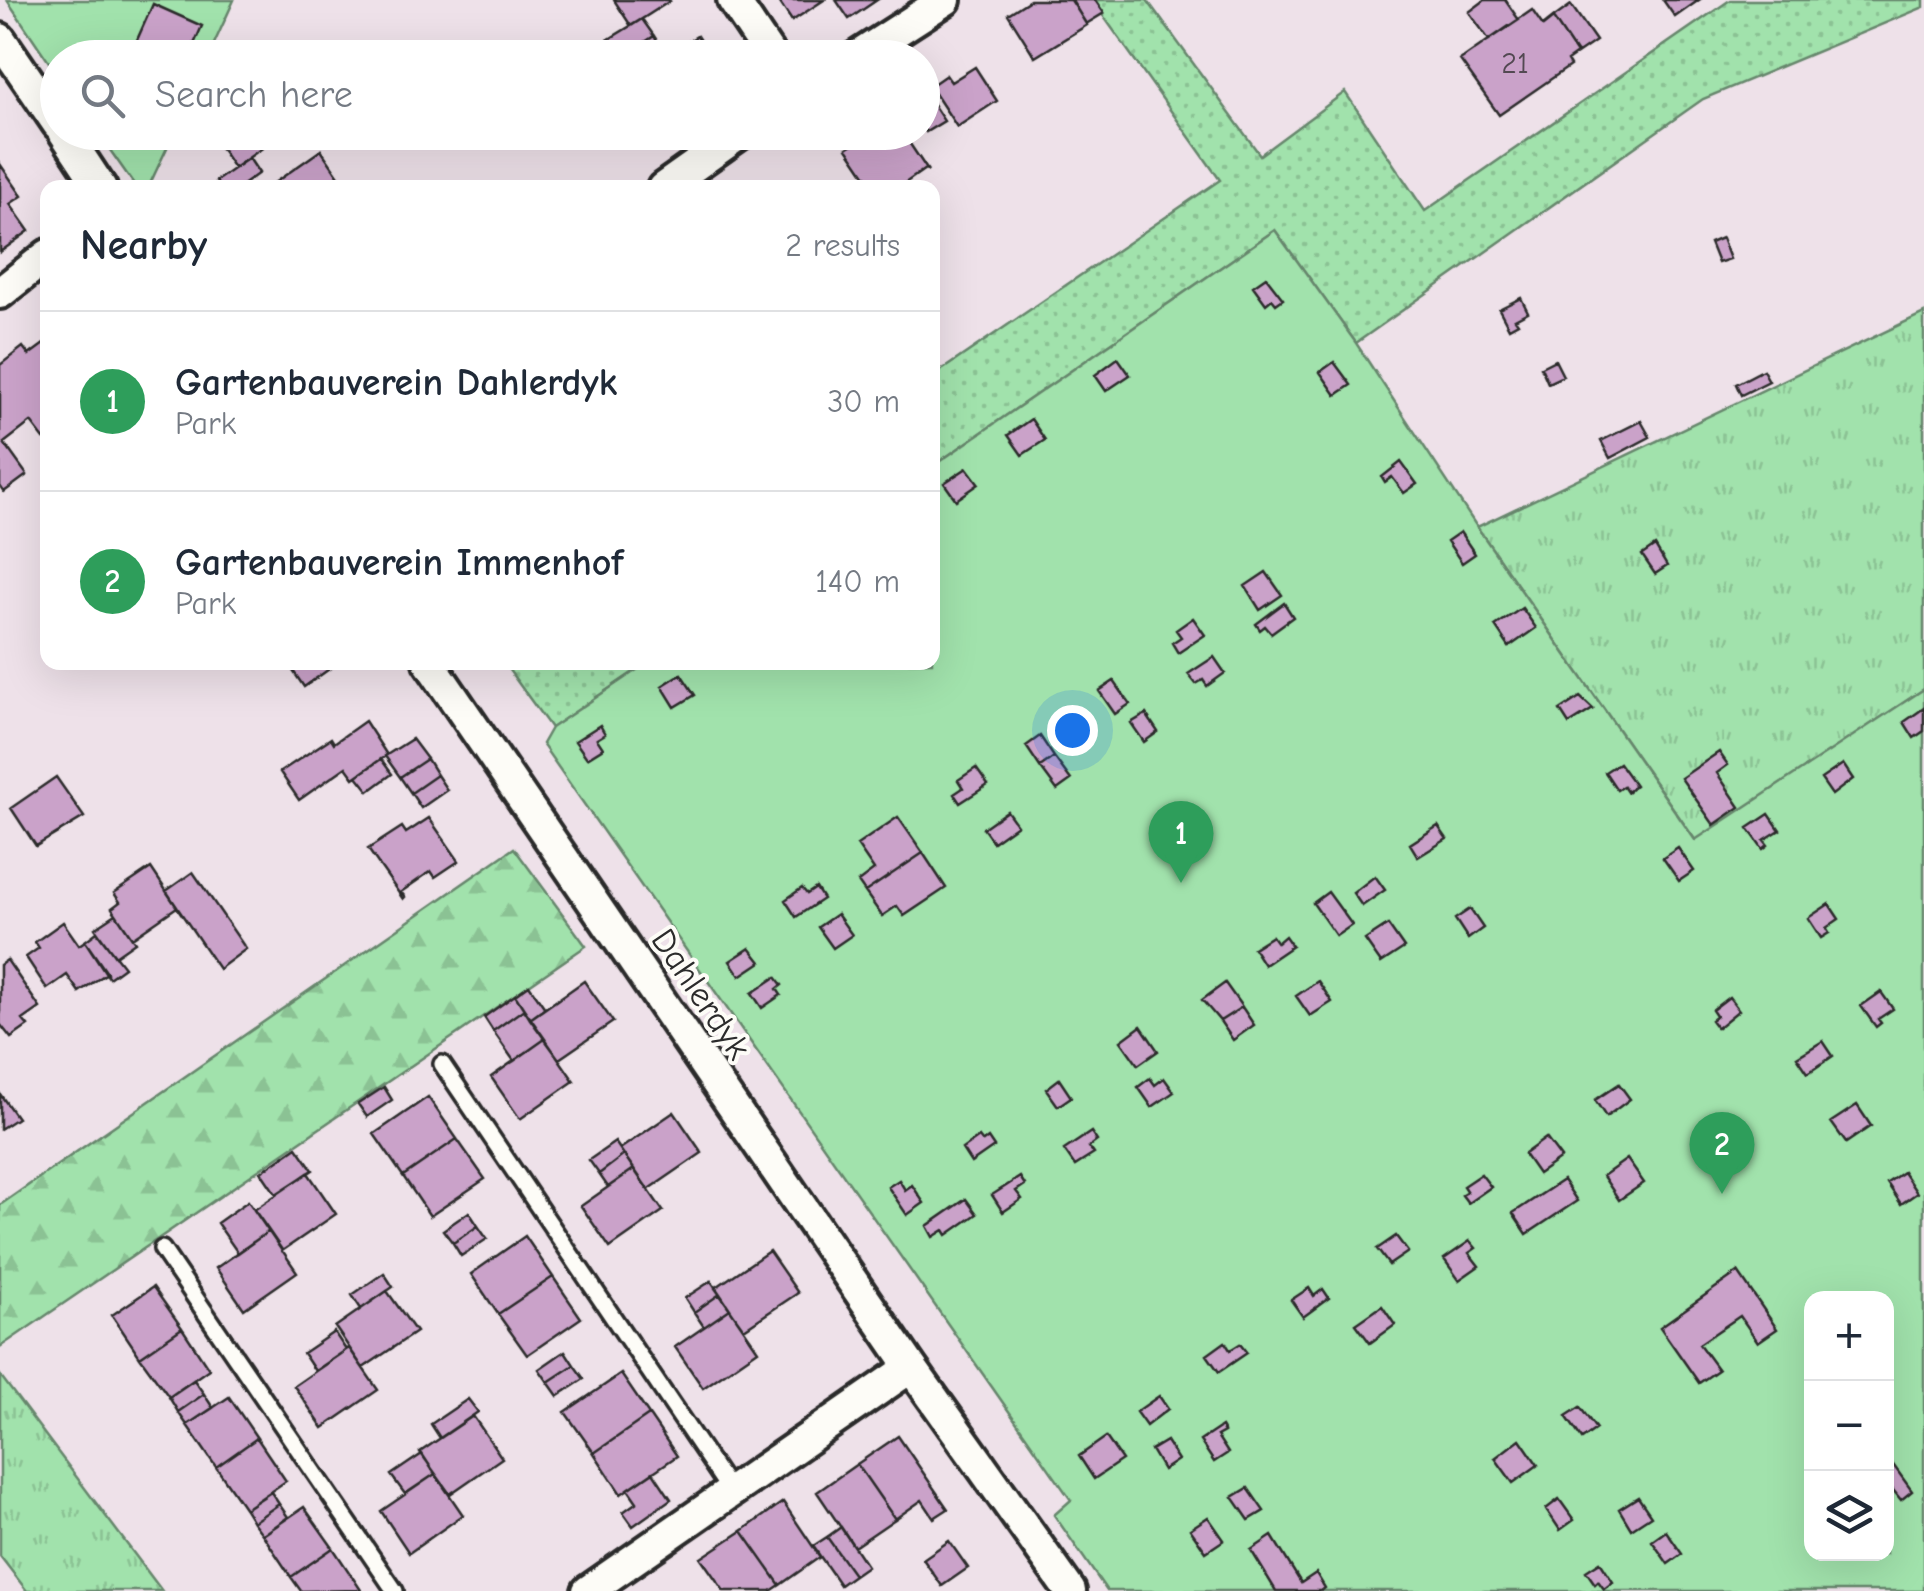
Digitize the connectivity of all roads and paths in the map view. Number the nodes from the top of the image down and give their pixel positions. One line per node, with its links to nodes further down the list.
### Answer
1 (733, 0): 4 (street)
2 (946, 0): 5 (street)
3 (0, 39): 6 (street)
4 (760, 40)
5 (883, 40)
6 (40, 98)
7 (76, 150): 9 (street)
8 (717, 150): 10 (street)
9 (96, 180)
10 (674, 180)
11 (40, 260): 12 (street)
12 (0, 293)
13 (435, 670): 16 (street, Dahlerdyk)
14 (442, 1064): 17 (lane)
15 (162, 1249): 18 (lane)
16 (911, 1367): 17 (street); 20 (street, Dahlerdyk)
17 (731, 1492): 19 (street)
18 (394, 1591)
19 (588, 1591)
20 (1070, 1591)

